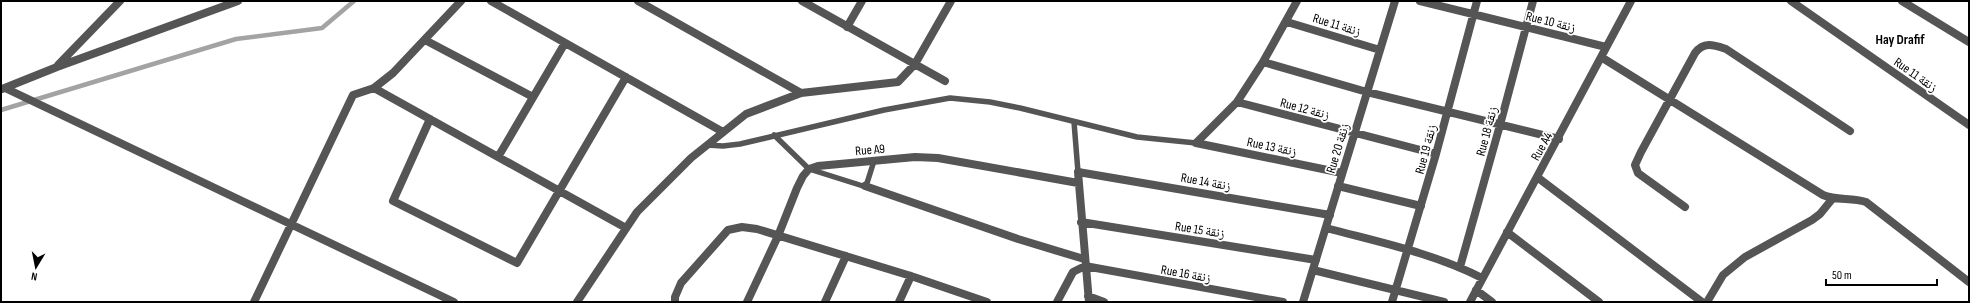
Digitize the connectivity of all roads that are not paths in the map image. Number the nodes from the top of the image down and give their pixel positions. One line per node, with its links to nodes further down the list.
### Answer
1 (120, 1): 29 (street)
2 (238, 1): 29 (street)
3 (461, 1): 21 (street)
4 (491, 1): 23 (street)
5 (638, 1): 35 (street)
6 (802, 1): 19 (street)
7 (862, 1): 19 (street)
8 (951, 1): 28 (street)
9 (1298, 1): 18 (street)
10 (1395, 1): 25 (street, Rue 20 زنقة)
11 (1420, 1): 17 (street, Rue 10 زنقة)
12 (1477, 1): 17 (street, Rue 19 زنقة)
13 (1533, 1): 20 (street, Rue 18 زنقة)
14 (1631, 1): 24 (street, Rue A4)
15 (1790, 1): 43 (street, Rue 11 زنقة)
16 (1902, 1): 22 (street)
17 (1473, 15): 20 (street, Rue 10 زنقة); 39 (street, Rue 19 زنقة)
18 (1287, 22): 25 (street, Rue 11 زنقة); 27 (street)
19 (847, 26): 28 (street)
20 (1526, 26): 24 (street, Rue 10 زنقة); 42 (street, Rue 18 زنقة)
21 (425, 40): 32 (street); 36 (street)
22 (1969, 42)
23 (565, 43): 30 (street); 36 (street)
24 (1606, 47): 26 (street, Rue A4)
25 (1380, 50): 34 (street, Rue 20 زنقة)
26 (1601, 57): 37 (street); 48 (street, Rue A4)
27 (1263, 62): 34 (street); 38 (street)
28 (915, 64): 31 (street); 35 (street)
29 (57, 67): 33 (street)
30 (626, 77): 45 (street); 61 (street)
31 (945, 82)
32 (374, 88): 40 (street); 67 (street)
33 (3, 89): 67 (street)
34 (1367, 92): 39 (street); 46 (street, Rue 20 زنقة)
35 (801, 93): 45 (street)
36 (533, 97): 52 (street)
37 (1670, 99): 44 (street); 62 (street); 64 (street)
38 (1237, 102): 46 (street, Rue 12 زنقة); 49 (street)
39 (1447, 111): 42 (street); 51 (street, Rue 19 زنقة)
40 (430, 120): 52 (street); 61 (street)
41 (1074, 122): 47 (lane); 49 (lane); 55 (lane)
42 (1500, 125): 48 (street); 76 (street, Rue 18 زنقة)
43 (1969, 125)
44 (1850, 131)
45 (723, 132): 50 (street)
46 (1355, 133): 51 (street, Rue 12 زنقة); 56 (street, Rue 20 زنقة)
47 (774, 135): 50 (lane); 54 (lane)
48 (1559, 139): 57 (street, Rue A4)
49 (1196, 143): 56 (street, Rue 13 زنقة)
50 (707, 145): 68 (street)
51 (1436, 154): 63 (street, Rue 19 زنقة)
52 (498, 157): 61 (street)
53 (874, 161): 54 (street, Rue A9); 58 (street, Rue A9); 59 (lane)
54 (809, 169): 59 (lane); 71 (street)
55 (1078, 172): 58 (street); 65 (street, Rue 14 زنقة)
56 (1342, 173): 60 (street, Rue 20 زنقة)
57 (1537, 177): 70 (street, Rue A4); 102 (street)
58 (1078, 183): 66 (street)
59 (865, 186): 75 (street, Rue 16 زنقة)
60 (1338, 186): 63 (street); 65 (street, Rue 20 زنقة)
61 (559, 191): 68 (street)
62 (1833, 198): 80 (street); 103 (street)
63 (1421, 206): 72 (street, Rue 19 زنقة)
64 (1685, 207)
65 (1330, 215): 69 (street, Rue 20 زنقة)
66 (1081, 222): 74 (street, Rue 15 زنقة); 75 (street)
67 (291, 224): 85 (street); 86 (street)
68 (626, 228): 87 (street)
69 (1326, 228): 72 (street); 74 (street, Rue 20 زنقة)
70 (1507, 232): 79 (street, Rue A4); 101 (street)
71 (778, 236): 73 (street); 88 (street); 89 (street)
72 (1408, 250): 76 (street); 81 (street, Rue 19 زنقة)
73 (846, 256): 78 (street); 90 (street)
74 (1316, 260): 77 (street, Rue 20 زنقة)
75 (1084, 262): 83 (street); 93 (street); 95 (street, Rue 16 زنقة)
76 (1460, 267): 79 (street)
77 (1313, 270): 81 (street); 96 (street, Rue 20 زنقة)
78 (911, 276): 84 (street); 91 (street)
79 (1482, 278): 82 (street, Rue A4)
80 (1969, 282)
81 (1396, 290): 97 (street, Rue 19 زنقة); 98 (street)
82 (1476, 290): 99 (street, Rue A4); 100 (street)
83 (1089, 299): 94 (street)
84 (975, 300): 92 (street)
85 (254, 302)
86 (454, 302)
87 (577, 302)
88 (675, 302)
89 (747, 302)
90 (825, 302)
91 (899, 302)
92 (987, 302)
93 (1057, 302)
94 (1104, 302)
95 (1283, 302)
96 (1303, 302)
97 (1392, 302)
98 (1444, 302)
99 (1470, 302)
100 (1492, 302)
101 (1599, 302)
102 (1702, 302)
103 (1707, 302)

